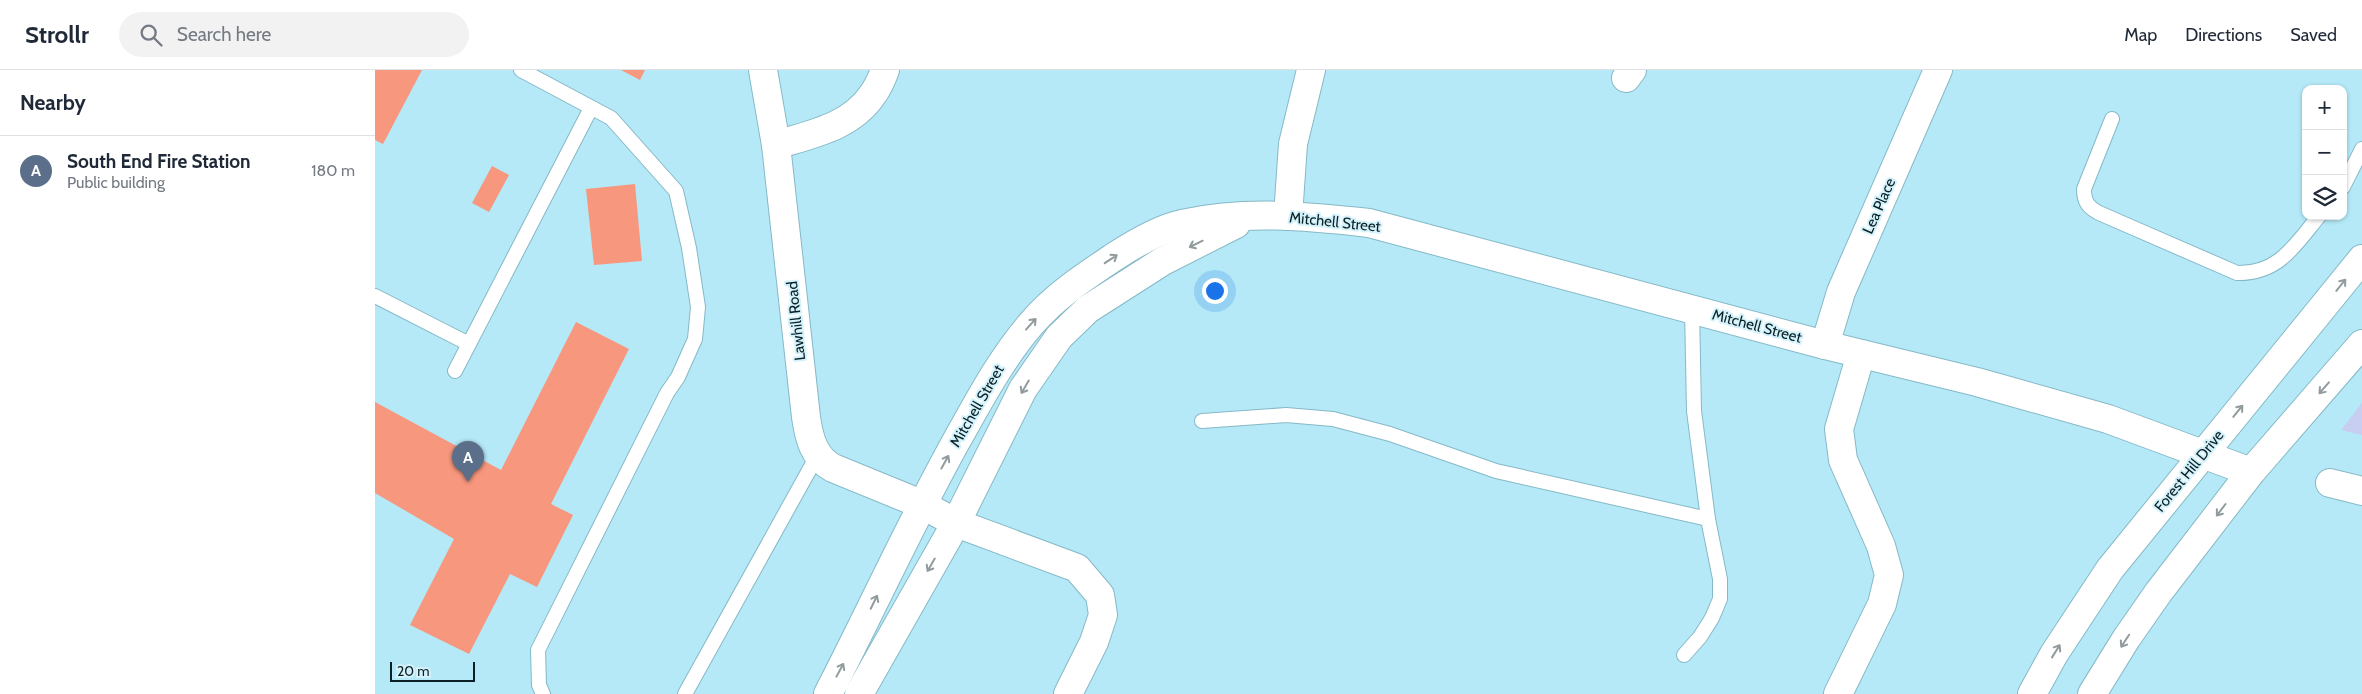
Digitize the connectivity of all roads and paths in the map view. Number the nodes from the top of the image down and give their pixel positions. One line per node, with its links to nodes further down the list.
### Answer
1 (521, 70): 6 (lane)
2 (763, 70): 8 (street, Lawhill Road)
3 (885, 70): 8 (street)
4 (1311, 70): 12 (street)
5 (1938, 70): 19 (street, Lea Place)
6 (591, 108): 17 (lane); 32 (lane)
7 (2112, 119): 13 (lane)
8 (776, 145): 24 (street, Lawhill Road)
9 (2362, 149): 10 (lane)
10 (2347, 179)
11 (1255, 215): 12 (street, Mitchell Street); 28 (street, Mitchell Street, one-way to 11); 30 (street, Mitchell Street, one-way to 30)
12 (1289, 216): 16 (street, Mitchell Street)
13 (2316, 220)
14 (2362, 259): 23 (street, Forest Hill Drive, one-way to 14)
15 (375, 296): 17 (lane)
16 (1692, 309): 19 (street, Mitchell Street); 29 (lane)
17 (469, 344): 21 (lane)
18 (2362, 344): 25 (street, one-way to 25)
19 (1825, 345): 20 (street, Mitchell Street)
20 (1861, 354): 23 (street, Mitchell Street); 37 (street)
21 (455, 371)
22 (1202, 421): 29 (lane)
23 (2202, 455): 25 (street, Mitchell Street); 38 (street, Forest Hill Drive, one-way to 23)
24 (817, 456): 28 (street); 33 (lane)
25 (2251, 472): 39 (street, one-way to 39)
26 (2330, 483): 27 (street)
27 (2362, 491)
28 (921, 504): 30 (street); 34 (street, Mitchell Street, one-way to 28)
29 (1708, 519): 31 (lane)
30 (955, 523): 35 (street, Mitchell Street, one-way to 35); 36 (street)
31 (1684, 656)
32 (543, 694)
33 (685, 694)
34 (828, 694)
35 (859, 694)
36 (1068, 694)
37 (1838, 694)
38 (2032, 694)
39 (2092, 694)

